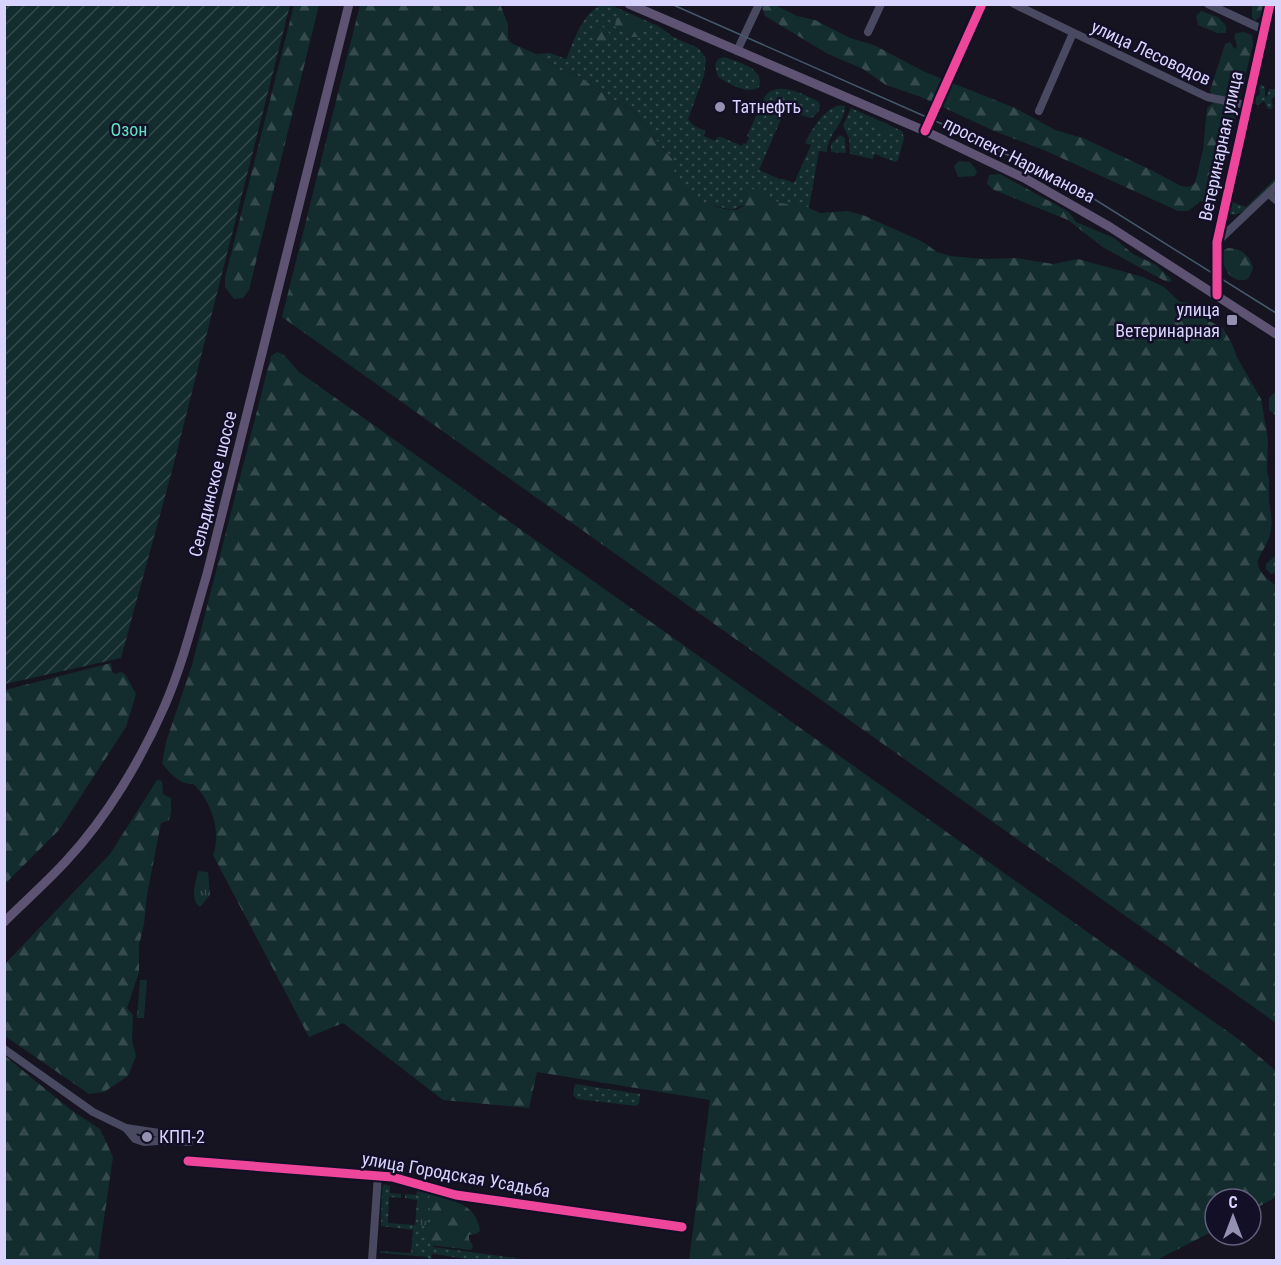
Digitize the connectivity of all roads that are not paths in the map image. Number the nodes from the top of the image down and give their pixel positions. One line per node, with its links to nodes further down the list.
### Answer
1 (349, 4): 22 (main road, Сельдинское шоссе)
2 (629, 4): 12 (main road, проспект Нариманова)
3 (759, 4): 12 (street)
4 (881, 4): 10 (street)
5 (982, 4): 15 (street)
6 (1014, 4): 11 (street, улица Лесоводов)
7 (1208, 4): 9 (street)
8 (1270, 4): 9 (street, Ветеринарная улица)
9 (1264, 30): 13 (street, Ветеринарная улица)
10 (868, 32)
11 (1073, 33): 13 (street, улица Лесоводов); 14 (street)
12 (737, 51): 15 (main road, проспект Нариманова)
13 (1246, 105): 19 (street, Ветеринарная улица)
14 (1039, 111)
15 (925, 130): 20 (main road, проспект Нариманова)
16 (1276, 186): 17 (street)
17 (1269, 194): 18 (street); 19 (street)
18 (1276, 200)
19 (1217, 242): 20 (street, Ветеринарная улица)
20 (1217, 295): 21 (main road, проспект Нариманова)
21 (1276, 334)
22 (4, 922)
23 (4, 1049): 24 (street)
24 (189, 1142)
25 (188, 1161): 26 (street, улица Городская Усадьба)
26 (378, 1175): 27 (street, улица Городская Усадьба); 28 (street)
27 (682, 1227)
28 (372, 1260)

